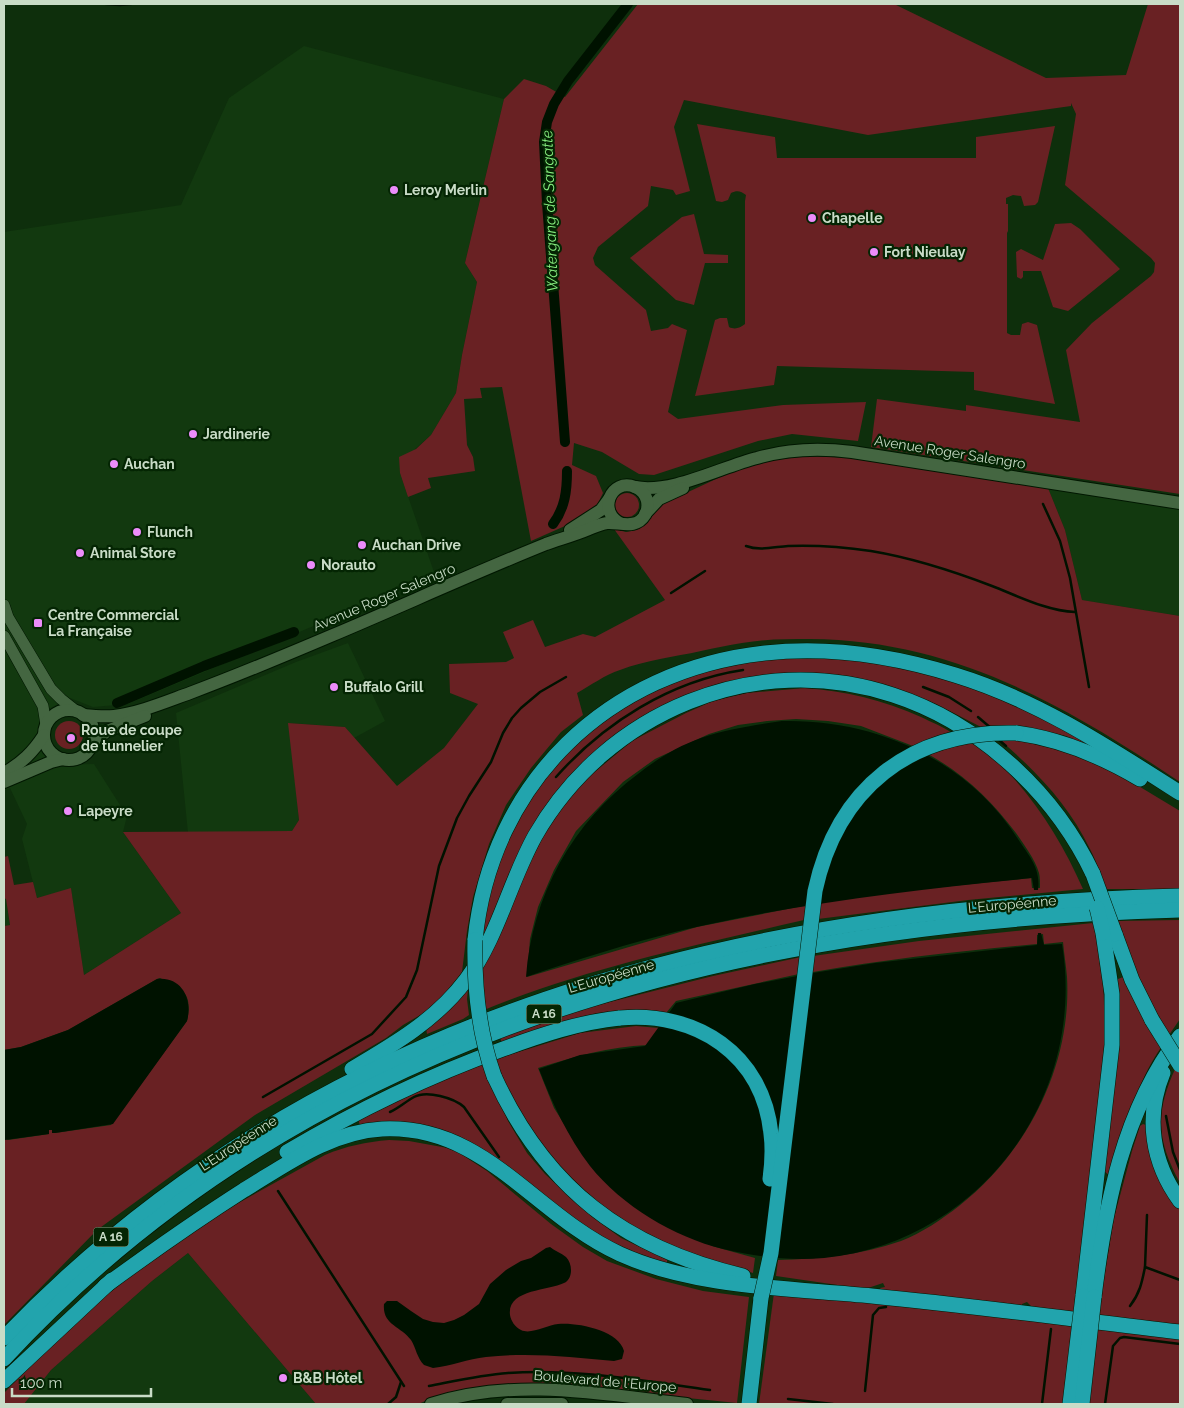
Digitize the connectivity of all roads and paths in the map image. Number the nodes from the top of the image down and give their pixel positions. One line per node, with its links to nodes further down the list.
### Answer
1 (717, 472): 2 (main road, Avenue Roger Salengro); 4 (main road, Avenue Roger Salengro); 5 (main road, Avenue Roger Salengro)
2 (635, 487): 3 (main road); 5 (main road)
3 (609, 499): 6 (main road); 7 (main road, Avenue Roger Salengro)
4 (1180, 503)
5 (645, 514): 6 (main road)
6 (622, 524): 7 (main road, Avenue Roger Salengro)
7 (547, 544): 11 (main road, Avenue Roger Salengro)
8 (4, 604): 9 (street); 12 (street)
9 (4, 609)
10 (4, 636): 13 (street)
11 (232, 678): 12 (main road, Avenue Roger Salengro); 14 (main road, Avenue Roger Salengro)
12 (80, 713): 13 (main road); 14 (main road)
13 (45, 730): 15 (main road); 16 (main road)
14 (92, 743): 15 (main road)
15 (63, 759): 17 (main road)
16 (4, 773)
17 (4, 782)
18 (1180, 793): 28 (highway, bridge)
19 (1180, 802): 30 (highway, bridge)
20 (1180, 896): 25 (highway, L'Européenne / A 16)
21 (1180, 910): 33 (highway, L'Européenne / A 16)
22 (1109, 933): 24 (highway, bridge); 25 (highway, bridge); 29 (highway)
23 (1180, 1037): 26 (highway); 29 (highway)
24 (1180, 1065)
25 (230, 1149): 32 (highway, L'Européenne / A 16)
26 (1180, 1201)
27 (105, 1286): 28 (highway); 30 (highway, bridge); 34 (highway)
28 (876, 1296): 31 (highway)
29 (1088, 1297): 40 (highway, bridge); 41 (highway, bridge)
30 (761, 1298): 35 (highway)
31 (1180, 1332)
32 (4, 1338)
33 (4, 1358)
34 (4, 1381)
35 (749, 1399)
36 (431, 1404): 39 (main road, Boulevard de l'Europe)
37 (507, 1404): 38 (main road, Boulevard de l'Europe)
38 (562, 1404)
39 (687, 1404)
40 (1070, 1404)
41 (1082, 1404)

